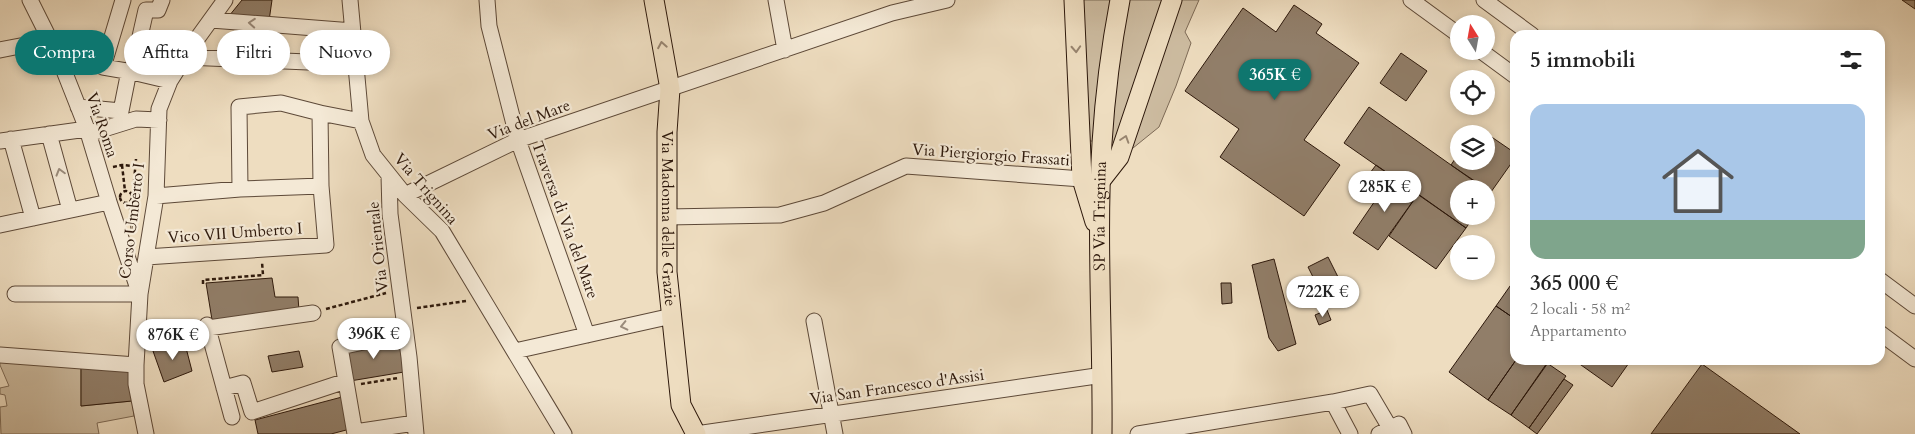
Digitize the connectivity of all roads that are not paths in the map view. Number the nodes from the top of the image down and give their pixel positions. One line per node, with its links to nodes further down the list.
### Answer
1 (30, 0): 17 (street, Via Roma)
2 (123, 0): 18 (street)
3 (162, 0): 19 (street)
4 (225, 0): 15 (street, Corso Umberto I)
5 (350, 0): 22 (street, Via Trignina)
6 (487, 0): 46 (street, Traversa di Via del Mare)
7 (654, 0): 37 (main road, Via Madonna delle Grazie, one-way to 7)
8 (776, 0): 26 (street)
9 (1074, 0): 48 (main road, one-way to 48)
10 (1120, 0): 49 (main road, SP Via Trignina)
11 (1172, 0): 49 (main road, one-way to 11)
12 (1411, 0): 16 (street)
13 (1484, 0): 23 (street)
14 (943, 1): 26 (street, Via del Mare)
15 (211, 20): 20 (street, Corso Umberto I); 21 (street, one-way to 15)
16 (1450, 28)
17 (45, 30)
18 (114, 30)
19 (141, 30)
20 (204, 30)
21 (340, 30)
22 (353, 30)
23 (1525, 30)
24 (15, 47): 25 (street)
25 (0, 50)
26 (786, 50): 37 (street, Via del Mare)
27 (207, 58): 29 (street)
28 (1493, 60): 30 (street)
29 (300, 62)
30 (1510, 72)
31 (66, 75): 38 (street, Via Roma)
32 (130, 75): 40 (street)
33 (147, 75): 36 (street)
34 (174, 75): 36 (street, Corso Umberto I)
35 (357, 75): 42 (street, Via Trignina)
36 (170, 81): 41 (street, Corso Umberto I)
37 (670, 89): 46 (street, Via del Mare); 56 (main road, Via Madonna delle Grazie)
38 (78, 107): 40 (street); 43 (street, Via Roma)
39 (320, 113): 42 (street); 50 (street); 51 (street)
40 (123, 117): 41 (street); 43 (street)
41 (159, 120): 53 (street, Corso Umberto I)
42 (361, 121): 47 (street, Via Trignina)
43 (88, 131): 44 (street); 54 (street, Via Roma)
44 (49, 134): 45 (street); 55 (street, one-way to 44)
45 (6, 140): 57 (street)
46 (518, 140): 52 (street, Via del Mare); 69 (street, Traversa di Via del Mare)
47 (389, 175): 52 (street, Via Trignina); 66 (street, Via Orientale)
48 (1082, 179): 56 (street, Via Piergiorgio Frassati); 59 (main road)
49 (1101, 180): 59 (main road, SP Via Trignina)
50 (322, 186): 51 (street); 60 (street, Vico VII Umberto I)
51 (240, 189): 53 (street)
52 (405, 195): 73 (street, Via Trignina)
53 (156, 196): 60 (street, Corso Umberto I)
54 (109, 202): 55 (street); 63 (street, Via Roma)
55 (70, 210): 57 (street)
56 (667, 217): 67 (main road, Via Madonna delle Grazie)
57 (33, 218): 58 (street)
58 (0, 225)
59 (1100, 237): 77 (main road, SP Via Trignina)
60 (146, 256): 63 (street, Corso Umberto I)
61 (1885, 284): 64 (street)
62 (15, 294): 63 (street)
63 (140, 294): 76 (street, Corso Umberto I)
64 (1915, 306)
65 (313, 313): 79 (street)
66 (403, 313): 70 (street); 83 (street, Via Orientale)
67 (672, 316): 69 (street, one-way to 69); 89 (main road, Via Madonna delle Grazie)
68 (814, 322): 81 (street)
69 (587, 335): 73 (street)
70 (392, 337)
71 (1885, 337): 75 (street)
72 (374, 340): 78 (street)
73 (515, 351): 88 (street, Via Trignina)
74 (0, 355): 76 (street)
75 (1915, 359)
76 (136, 365): 87 (street, Corso Umberto I)
77 (1103, 375): 81 (street, Via San Francesco d'Assisi); 91 (main road, SP Via Trignina)
78 (347, 384): 79 (street); 86 (street)
79 (224, 388): 82 (street)
80 (1333, 402): 84 (street); 85 (street); 93 (street)
81 (830, 414): 89 (street, Via San Francesco d'Assisi); 90 (street)
82 (232, 416)
83 (415, 428): 86 (street)
84 (1167, 432): 92 (street)
85 (1391, 432)
86 (355, 433)
87 (146, 434)
88 (564, 434)
89 (696, 434)
90 (835, 434)
91 (1102, 434)
92 (1138, 434)
93 (1350, 434)

